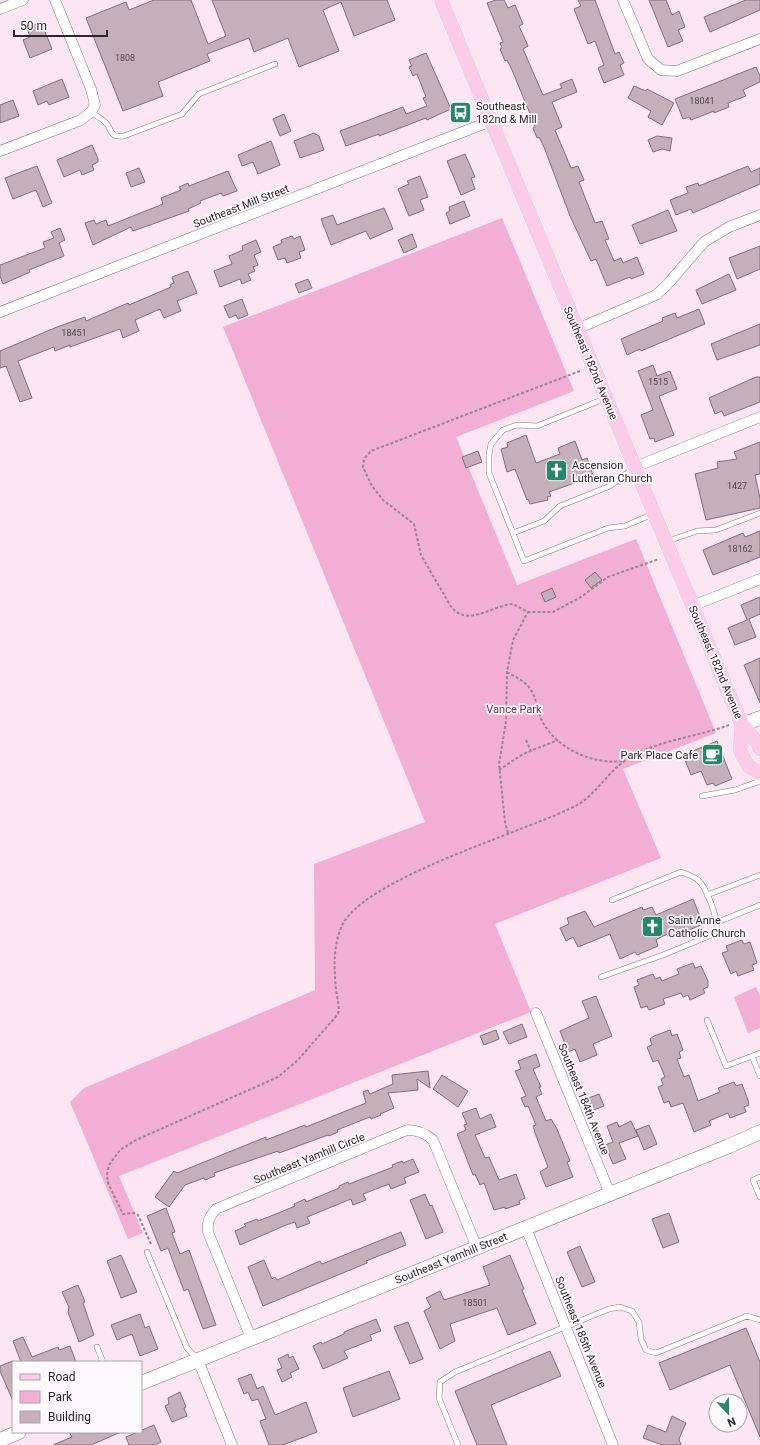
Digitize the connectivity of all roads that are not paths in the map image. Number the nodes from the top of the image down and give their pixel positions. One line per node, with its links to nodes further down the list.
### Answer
1 (23, 0): 5 (street)
2 (54, 0): 8 (street)
3 (441, 0): 9 (main road, Southeast 182nd Avenue)
4 (623, 0): 6 (street)
5 (0, 9)
6 (760, 38)
7 (275, 64): 8 (lane)
8 (91, 112): 10 (street)
9 (491, 121): 12 (street, Southeast Mill Street); 13 (main road, Southeast 182nd Avenue)
10 (0, 151)
11 (760, 215): 13 (street)
12 (0, 312)
13 (577, 329): 14 (main road, Southeast 182nd Avenue)
14 (606, 399): 16 (main road, Southeast 182nd Avenue); 19 (lane)
15 (760, 417): 16 (street)
16 (635, 467): 18 (main road, Southeast 182nd Avenue); 19 (lane)
17 (760, 513): 20 (lane)
18 (654, 514): 19 (lane); 20 (main road, Southeast 182nd Avenue)
19 (513, 533)
20 (668, 548): 22 (main road, Southeast 182nd Avenue)
21 (760, 579): 22 (street)
22 (692, 606): 24 (main road, Southeast 182nd Avenue)
23 (760, 718): 24 (street)
24 (741, 723): 25 (main road, Southeast 182nd Avenue); 26 (main road, Southeast 182nd Avenue)
25 (760, 749)
26 (760, 772)
27 (760, 780): 28 (lane)
28 (702, 796)
29 (760, 875): 30 (lane)
30 (707, 895): 31 (lane); 33 (lane)
31 (612, 900)
32 (760, 905): 33 (lane)
33 (718, 922): 34 (lane)
34 (601, 977)
35 (536, 1013): 42 (street, Southeast 184th Avenue)
36 (707, 1020): 38 (lane)
37 (760, 1053): 38 (lane)
38 (752, 1056): 39 (lane)
39 (760, 1076)
40 (760, 1132): 42 (street, Southeast Yamhill Street)
41 (760, 1177): 43 (lane)
42 (610, 1194): 44 (street, Southeast Yamhill Street)
43 (760, 1197)
44 (526, 1228): 45 (street, Southeast Yamhill Street); 48 (street, Southeast 185th Avenue)
45 (476, 1248): 49 (street, Southeast Yamhill Street); 49 (street, Southeast Yamhill Circle)
46 (147, 1252): 51 (lane)
47 (760, 1320): 48 (lane)
48 (566, 1327): 57 (lane); 58 (street, Southeast 185th Avenue)
49 (251, 1338): 51 (street, Southeast Yamhill Street)
50 (97, 1347): 52 (lane)
51 (198, 1360): 53 (street, Southeast Yamhill Street); 56 (street)
52 (103, 1361)
53 (142, 1383)
54 (17, 1433): 55 (street)
55 (0, 1440)
56 (232, 1445)
57 (458, 1445)
58 (613, 1445)

